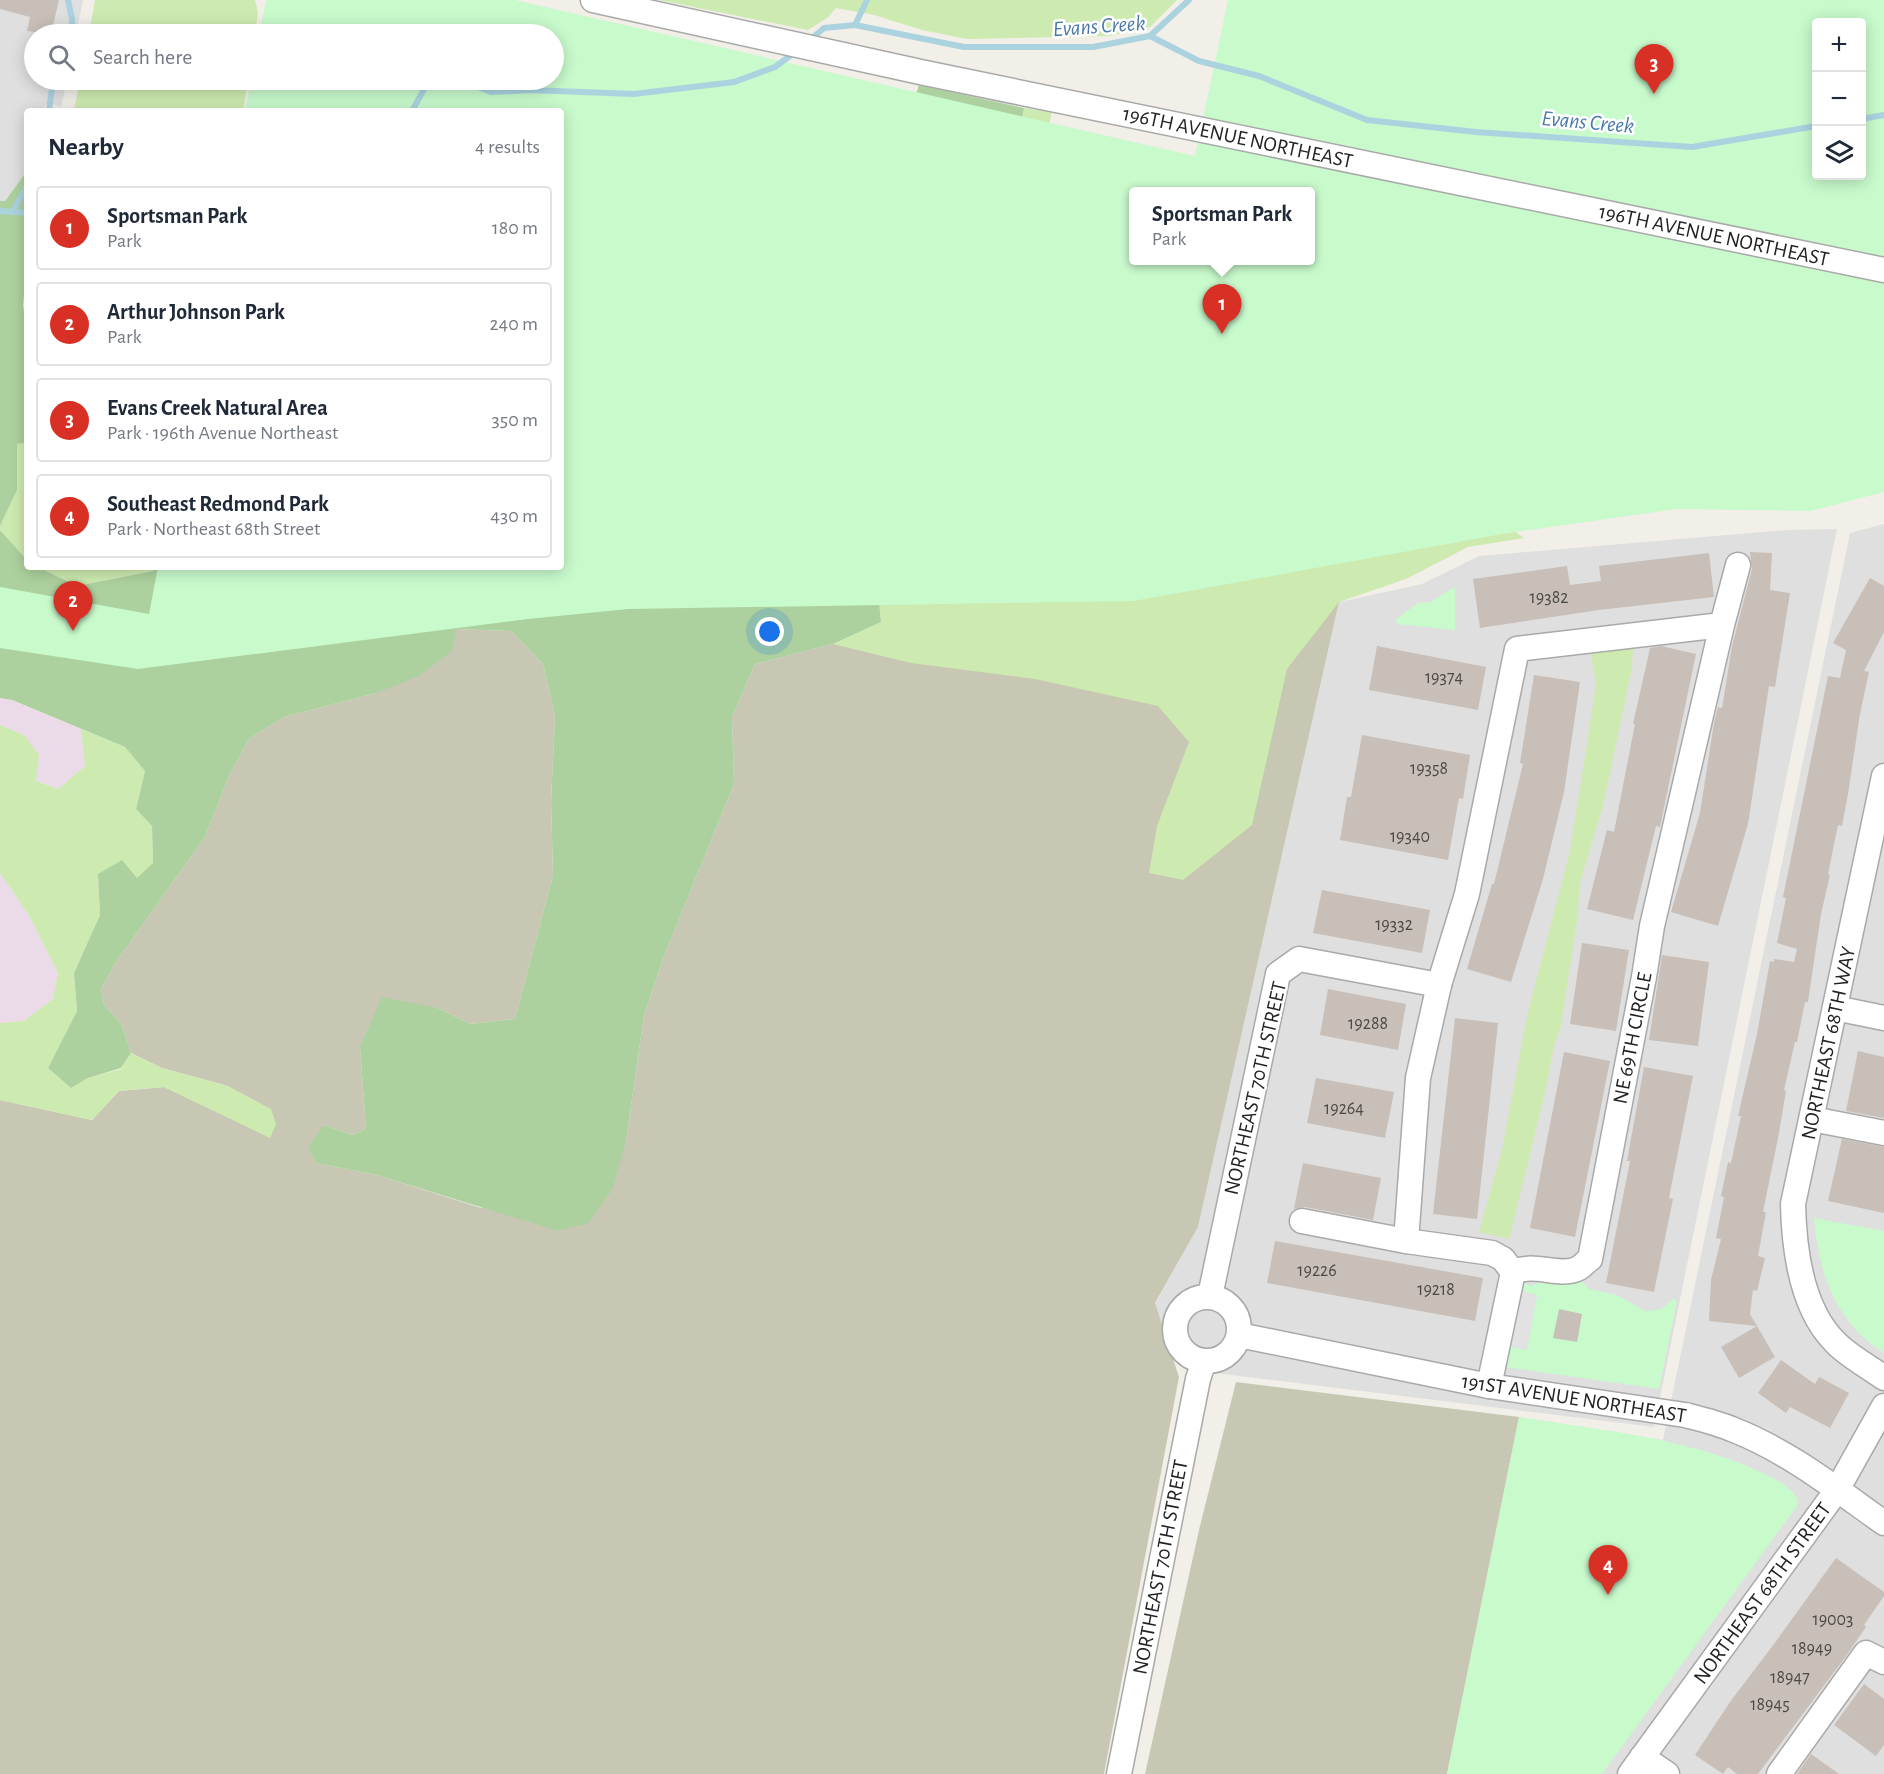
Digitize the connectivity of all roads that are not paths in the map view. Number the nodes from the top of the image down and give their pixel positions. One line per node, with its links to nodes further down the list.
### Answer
1 (593, 0): 2 (street, 196TH AVENUE NORTHEAST)
2 (1884, 270)
3 (1738, 566): 4 (street, NE 69TH CIRCLE)
4 (1722, 625): 6 (street); 13 (street, NE 69TH CIRCLE)
5 (1883, 788): 7 (street, NORTHEAST 68TH WAY)
6 (1439, 985): 12 (street); 14 (street, NORTHEAST 70TH STREET)
7 (1835, 1008): 8 (street); 9 (street, NORTHEAST 68TH WAY)
8 (1884, 1018)
9 (1812, 1119): 10 (street); 17 (street, NORTHEAST 68TH WAY)
10 (1884, 1133)
11 (1302, 1221): 12 (street)
12 (1406, 1241): 13 (street)
13 (1513, 1272): 18 (street)
14 (1210, 1296): 15 (street); 16 (street)
15 (1239, 1335): 16 (street); 18 (street, 191ST AVENUE NORTHEAST)
16 (1204, 1361): 24 (street, NORTHEAST 70TH STREET)
17 (1884, 1378)
18 (1489, 1386): 20 (street, 191ST AVENUE NORTHEAST)
19 (1884, 1406): 20 (street, NORTHEAST 68TH STREET)
20 (1837, 1490): 21 (street, 191ST AVENUE NORTHEAST); 23 (street, NORTHEAST 68TH STREET)
21 (1884, 1523)
22 (1875, 1657): 26 (street)
23 (1636, 1765): 25 (street)
24 (1119, 1774)
25 (1667, 1774)
26 (1779, 1774)

